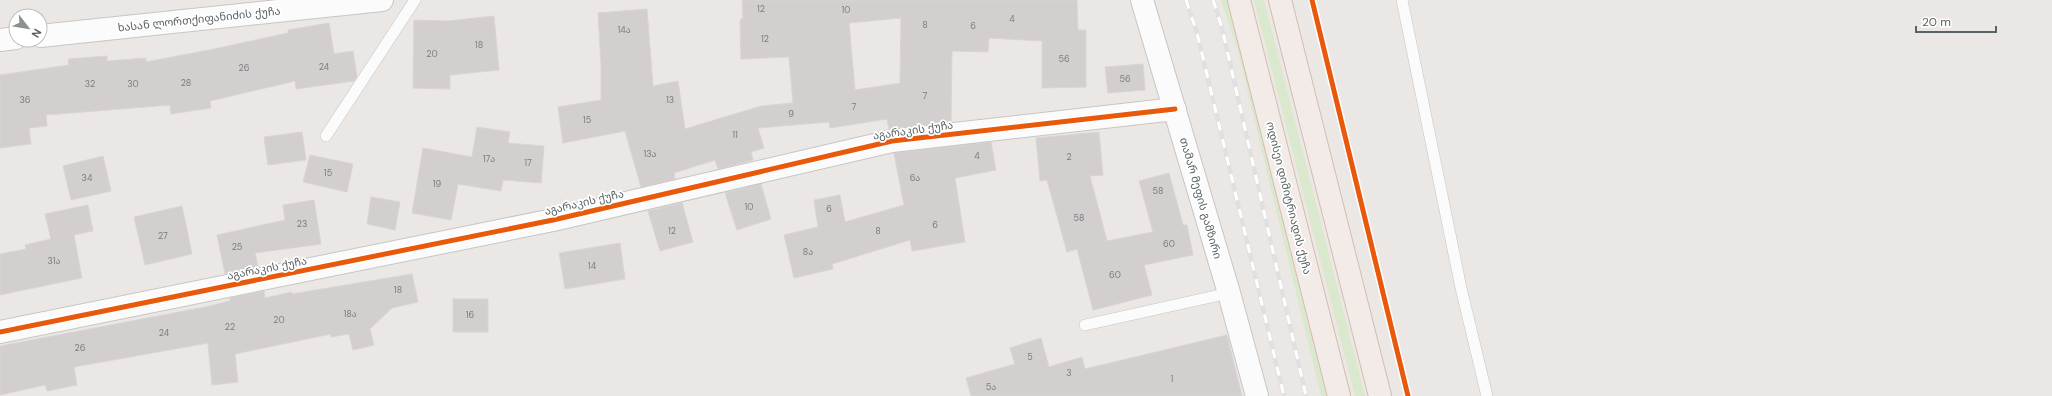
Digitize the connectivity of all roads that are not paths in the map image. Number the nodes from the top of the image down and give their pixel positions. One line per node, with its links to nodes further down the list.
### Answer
1 (382, 0): 7 (street, ხასან ლორთქიფანიძის ქუჩა)
2 (415, 0): 9 (lane)
3 (1142, 0): 8 (street, თამარ მეფის გამზირი)
4 (1239, 0): 14 (main road, ოდისეი დიმიტრიადის ქუჩა)
5 (1280, 0): 15 (main road)
6 (1402, 0): 16 (lane)
7 (48, 35)
8 (1175, 109): 10 (street, თამარ მეფის გამზირი); 12 (street, აგარაკის ქუჩა)
9 (326, 136)
10 (1229, 293): 11 (lane); 13 (street, თამარ მეფის გამზირი)
11 (1085, 325)
12 (0, 332)
13 (1257, 396)
14 (1339, 396)
15 (1380, 396)
16 (1486, 396)

